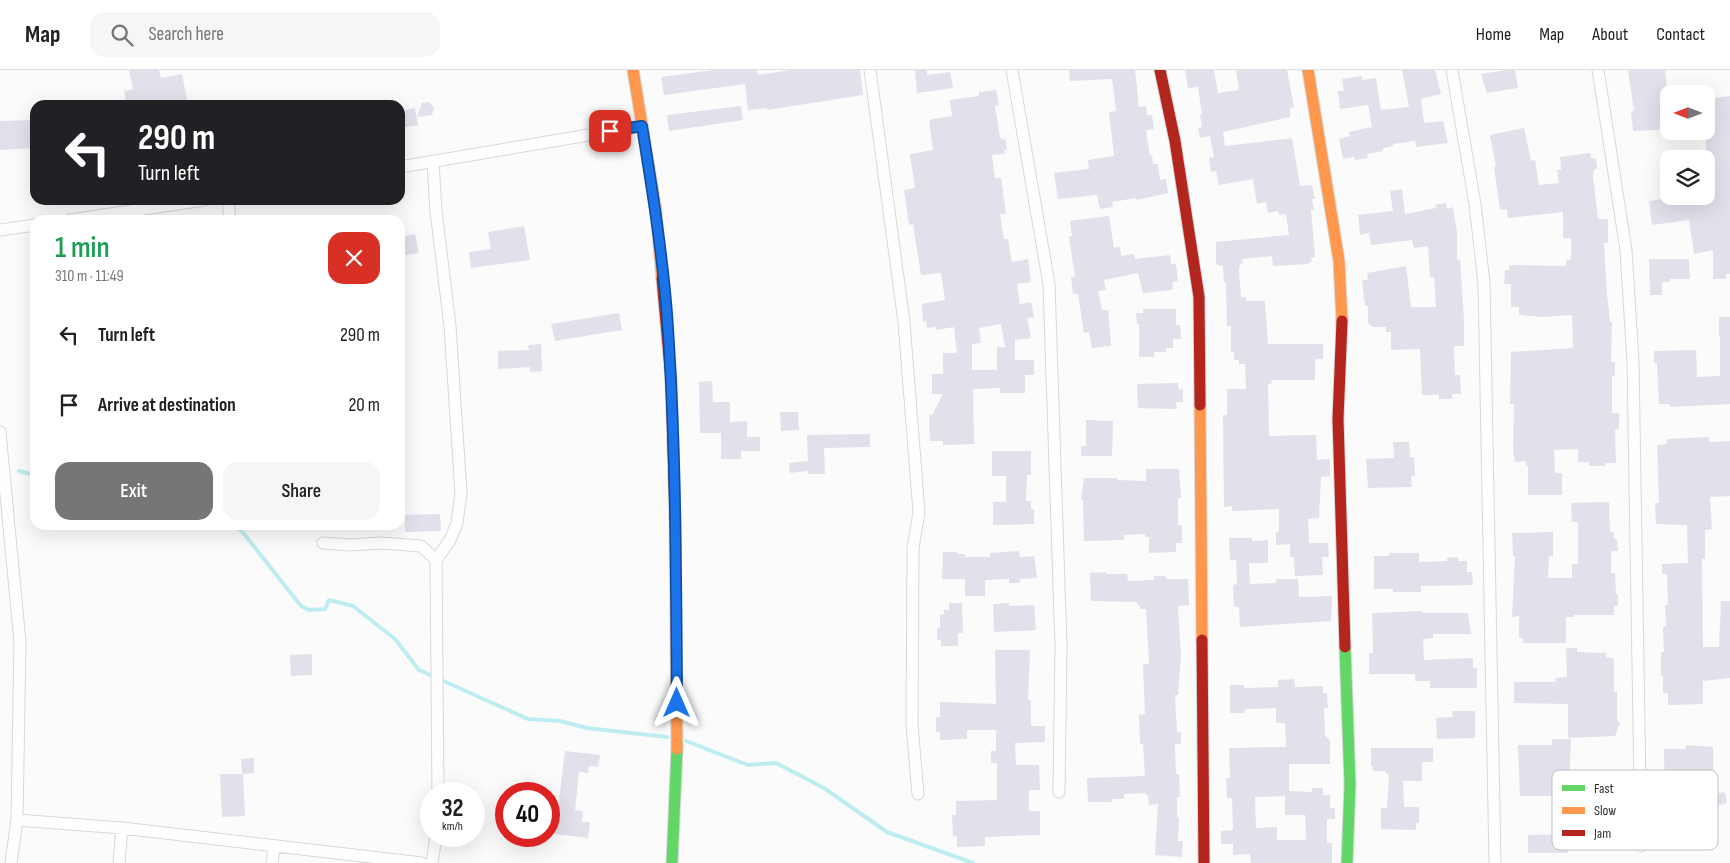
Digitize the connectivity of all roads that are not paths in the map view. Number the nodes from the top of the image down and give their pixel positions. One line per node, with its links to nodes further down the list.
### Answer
1 (633, 70): 8 (street)
2 (870, 70): 21 (street)
3 (1012, 70): 20 (street)
4 (1160, 70): 32 (street)
5 (1308, 70): 33 (street)
6 (1452, 70): 34 (street)
7 (1598, 70): 18 (street)
8 (642, 126): 9 (street); 31 (street)
9 (433, 161): 10 (street); 17 (street)
10 (405, 166)
11 (170, 205): 12 (street)
12 (104, 215)
13 (30, 226): 14 (street)
14 (0, 230)
15 (0, 432): 22 (street)
16 (323, 543): 17 (street)
17 (436, 560): 19 (street)
18 (1640, 770)
19 (438, 782)
20 (1059, 792)
21 (918, 794)
22 (17, 820): 23 (street); 26 (street)
23 (122, 828): 25 (street); 27 (street)
24 (434, 847): 30 (street)
25 (274, 848): 28 (street); 29 (street)
26 (10, 863)
27 (119, 863)
28 (272, 863)
29 (422, 863)
30 (432, 863)
31 (672, 863)
32 (1204, 863)
33 (1347, 863)
34 (1496, 863)

